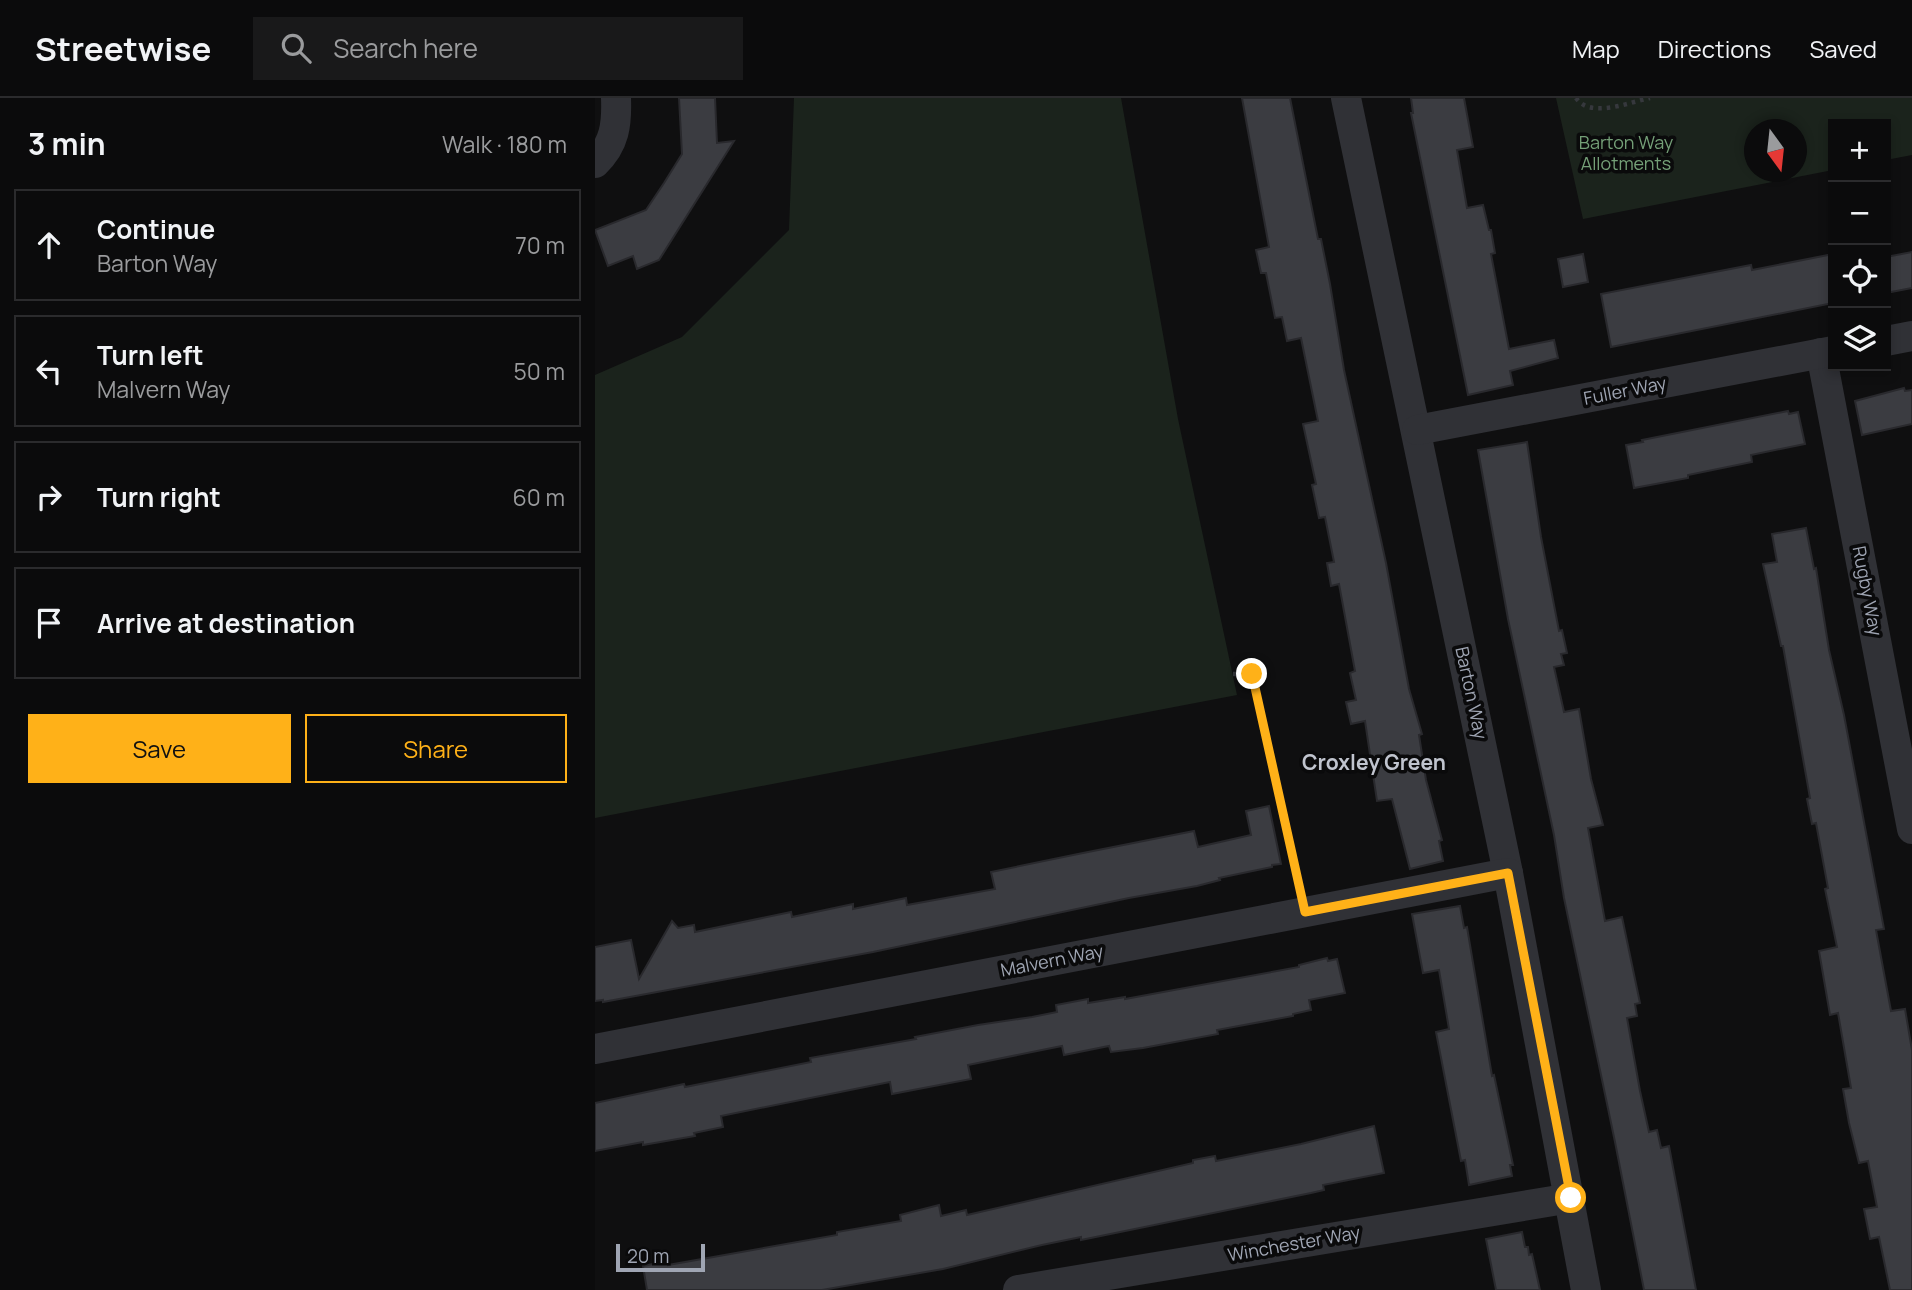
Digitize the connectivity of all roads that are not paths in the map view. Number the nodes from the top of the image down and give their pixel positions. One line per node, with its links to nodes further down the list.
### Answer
1 (616, 98): 3 (street)
2 (1346, 98): 7 (street, Barton Way)
3 (595, 163)
4 (1912, 336): 5 (street)
5 (1891, 340)
6 (1827, 352): 7 (street, Fuller Way); 8 (street, Rugby Way)
7 (1417, 430): 9 (street, Barton Way)
8 (1912, 829)
9 (1508, 873): 10 (street, Malvern Way); 11 (street, Barton Way)
10 (595, 1049)
11 (1571, 1198): 12 (street, Winchester Way); 13 (street, Barton Way)
12 (1018, 1290)
13 (1586, 1290)

